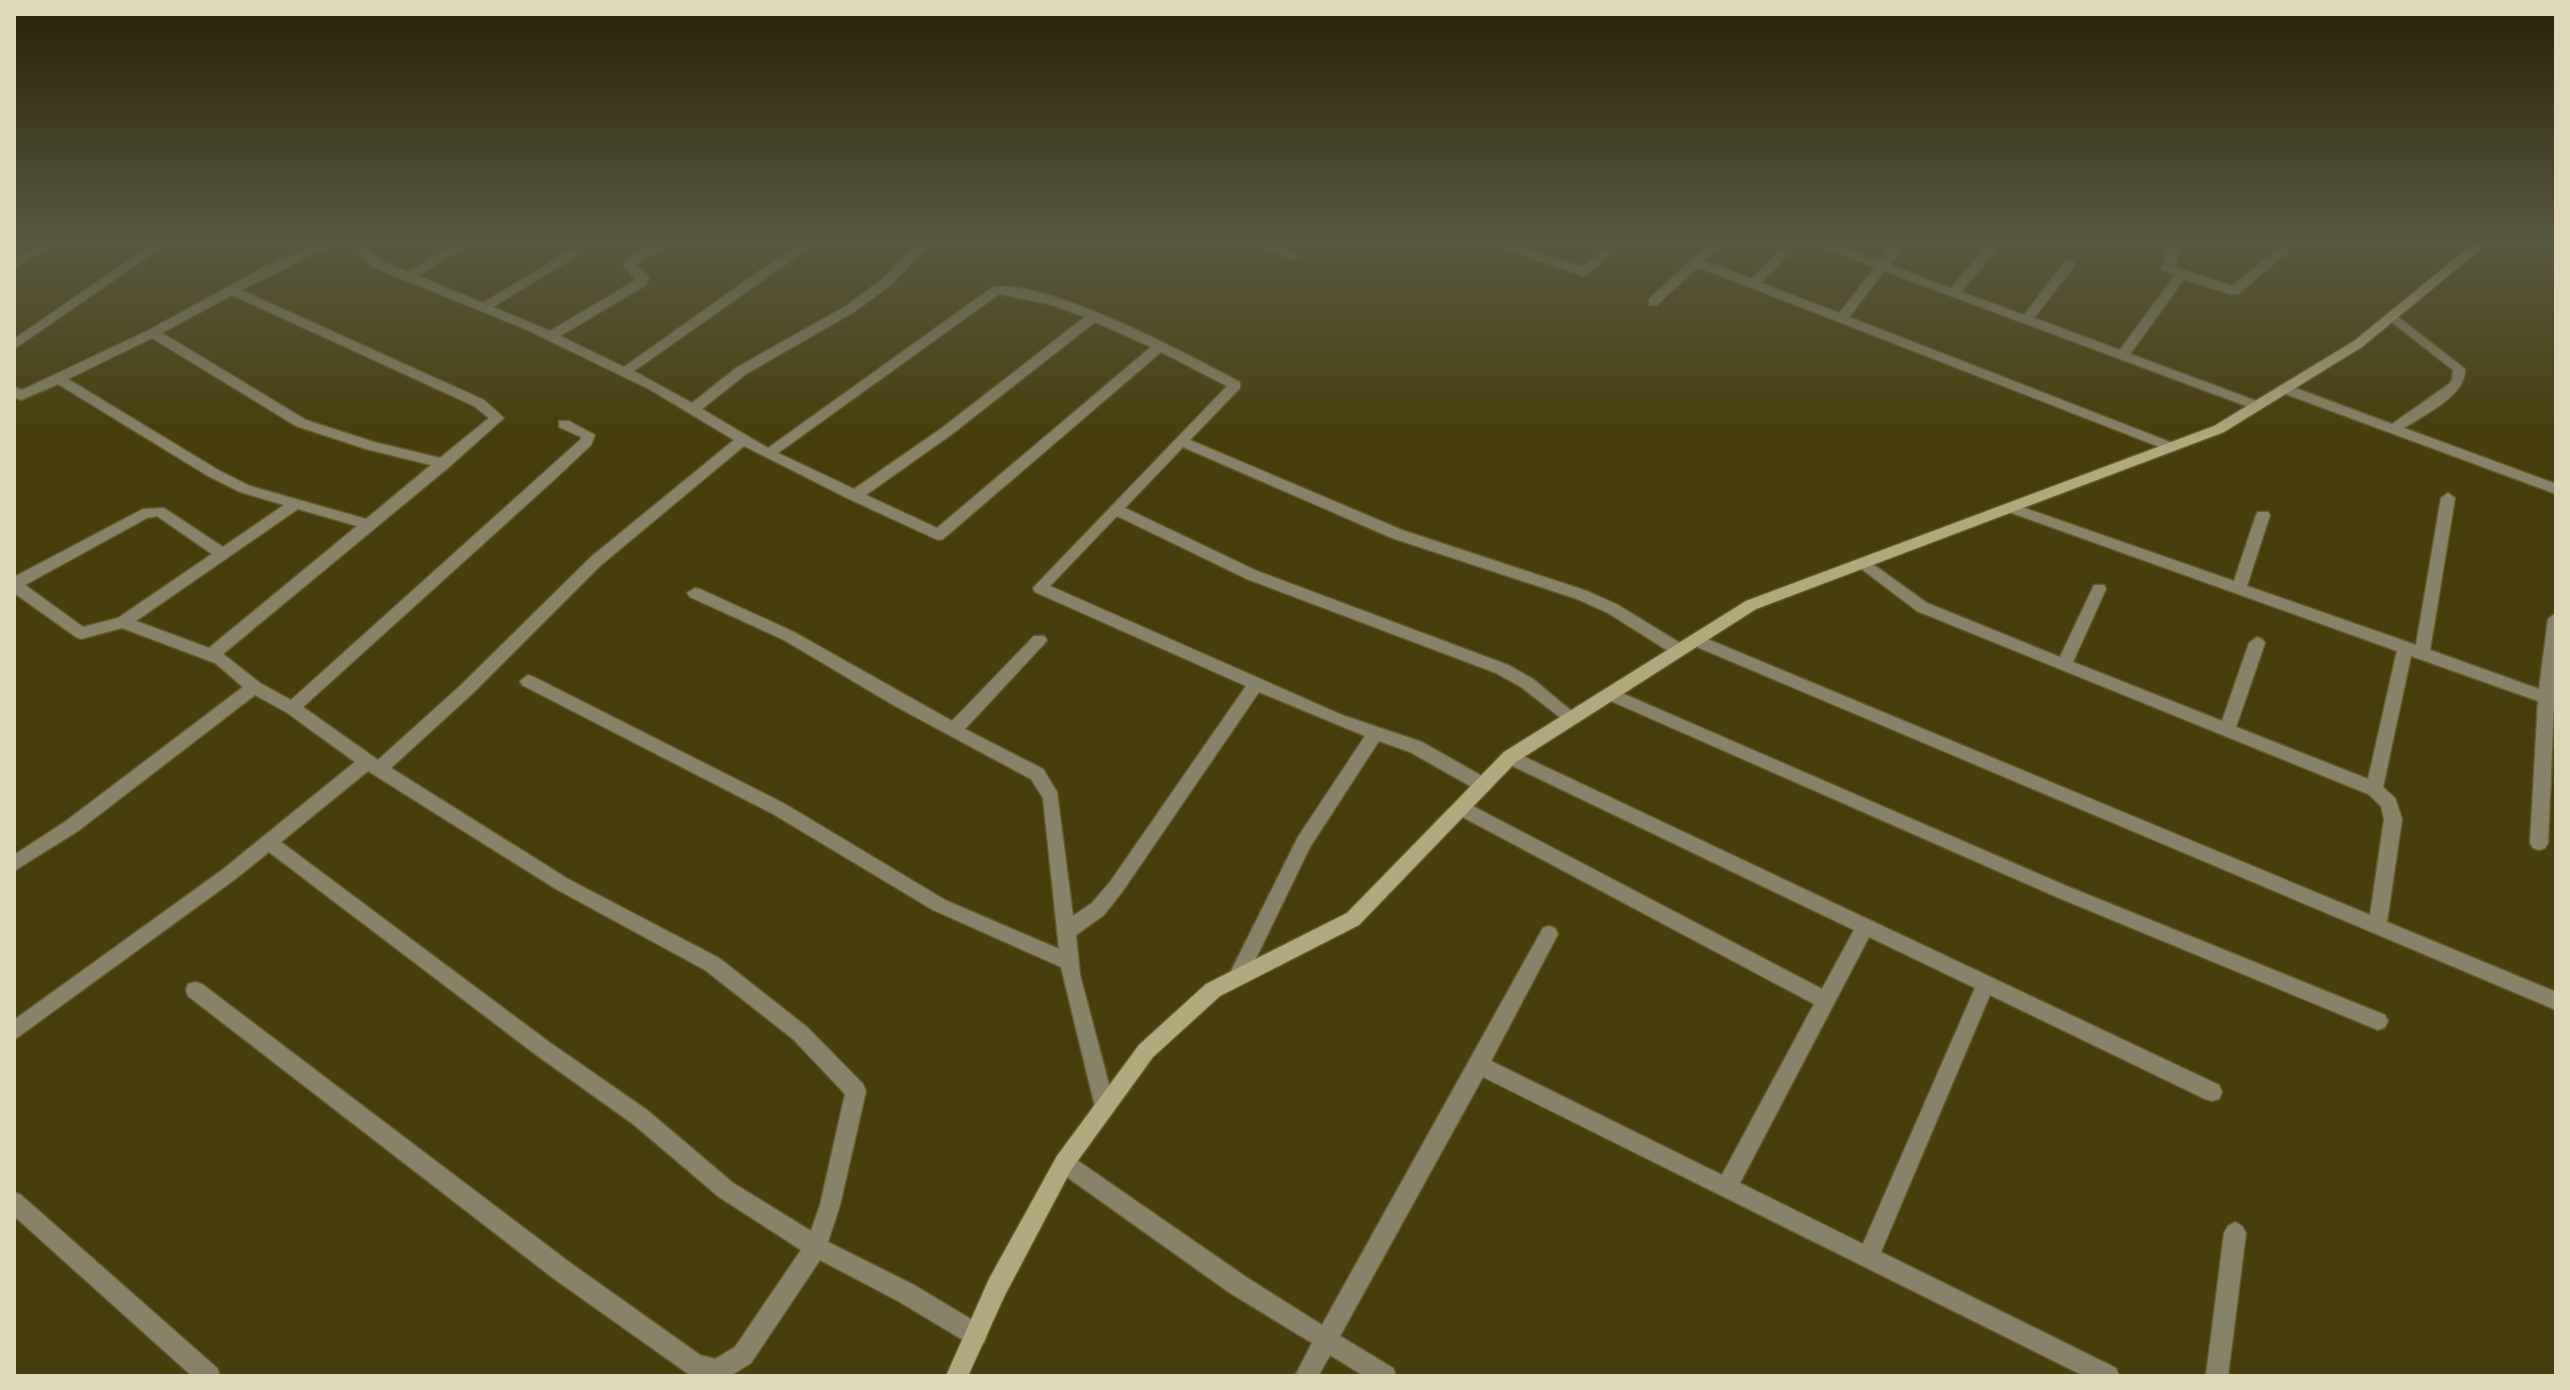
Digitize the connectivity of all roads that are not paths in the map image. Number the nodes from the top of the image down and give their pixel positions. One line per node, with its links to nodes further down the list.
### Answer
1 (68, 308): 22 (street)
2 (199, 308): 20 (street)
3 (271, 308): 37 (street)
4 (486, 308): 21 (street)
5 (598, 308): 21 (street)
6 (714, 308): 25 (street)
7 (852, 308): 30 (street)
8 (972, 308): 36 (street)
9 (1065, 308): 17 (street)
10 (1812, 308): 18 (street)
11 (1849, 308): 18 (street)
12 (1993, 308): 19 (street)
13 (2035, 308): 19 (street)
14 (2157, 308): 24 (street)
15 (2404, 308): 16 (street)
16 (2393, 317): 27 (street); 32 (street)
17 (1092, 318): 23 (street); 39 (street)
18 (1841, 319): 35 (street)
19 (2026, 320): 24 (street)
20 (153, 333): 26 (street); 37 (street)
21 (551, 336): 25 (street)
22 (14, 345)
23 (1161, 345): 34 (street); 39 (street)
24 (2122, 356): 29 (street)
25 (625, 372): 30 (street)
26 (58, 378): 28 (street); 41 (street)
27 (2285, 389): 29 (street); 32 (street)
28 (16, 396)
29 (2257, 406): 35 (street)
30 (693, 409): 33 (street)
31 (564, 424): 67 (street)
32 (2394, 429): 38 (street)
33 (743, 439): 36 (street); 73 (street)
34 (1181, 441): 43 (street); 58 (street)
35 (2170, 447): 42 (street)
36 (768, 454): 39 (street)
37 (444, 464): 45 (street)
38 (2556, 489)
39 (854, 496)
40 (2448, 498): 59 (street)
41 (297, 503): 45 (street); 46 (street)
42 (2011, 508): 47 (street); 50 (street)
43 (1116, 510): 63 (street); 68 (street)
44 (2263, 515): 50 (street)
45 (370, 525): 60 (street)
46 (223, 554): 48 (street); 53 (street)
47 (1862, 564): 55 (street); 61 (street)
48 (14, 584): 53 (street)
49 (2099, 589): 61 (street)
50 (2239, 589): 57 (street)
51 (695, 593): 70 (street)
52 (2556, 619): 66 (street)
53 (123, 622): 60 (street)
54 (1039, 640): 70 (street)
55 (1695, 640): 58 (street); 80 (street)
56 (2257, 643): 69 (street)
57 (2405, 648): 59 (street); 75 (street)
58 (1679, 650): 65 (street)
59 (2422, 653): 66 (street)
60 (211, 655): 64 (street)
61 (2064, 665): 69 (street)
62 (528, 681): 84 (street)
63 (1255, 685): 71 (street); 82 (street)
64 (254, 687): 67 (street); 79 (street)
65 (1610, 694): 68 (street); 90 (street)
66 (2551, 699): 78 (street)
67 (292, 708): 73 (street)
68 (1572, 718): 72 (street)
69 (2227, 729): 75 (street)
70 (954, 730): 82 (street)
71 (1375, 733): 74 (street); 85 (street)
72 (1510, 757): 74 (street); 81 (street)
73 (373, 766): 77 (street); 99 (street)
74 (1483, 785): 76 (street)
75 (2374, 789): 80 (street)
76 (1461, 808): 85 (street); 88 (street)
77 (269, 842): 91 (street); 99 (street)
78 (2539, 843)
79 (14, 864)
80 (2377, 926): 89 (street)
81 (1865, 927): 86 (street); 88 (street)
82 (1066, 932): 84 (street)
83 (1549, 934): 92 (street)
84 (1069, 962): 94 (street)
85 (1237, 977): 94 (street)
86 (1986, 984): 93 (street); 100 (street)
87 (195, 990): 99 (street)
88 (1826, 1001): 96 (street)
89 (2556, 1001)
90 (2378, 1021)
91 (14, 1031)
92 (1479, 1065): 96 (street); 102 (street)
93 (2212, 1092)
94 (1105, 1107): 95 (street)
95 (1064, 1163): 101 (street); 102 (street)
96 (1727, 1187): 100 (street)
97 (14, 1202): 103 (street)
98 (2235, 1233): 108 (street)
99 (816, 1247): 101 (street)
100 (1868, 1257): 107 (street)
101 (976, 1335): 104 (street)
102 (1325, 1339): 105 (street); 106 (street)
103 (209, 1376)
104 (957, 1376)
105 (1306, 1376)
106 (1385, 1376)
107 (2108, 1376)
108 (2217, 1376)

